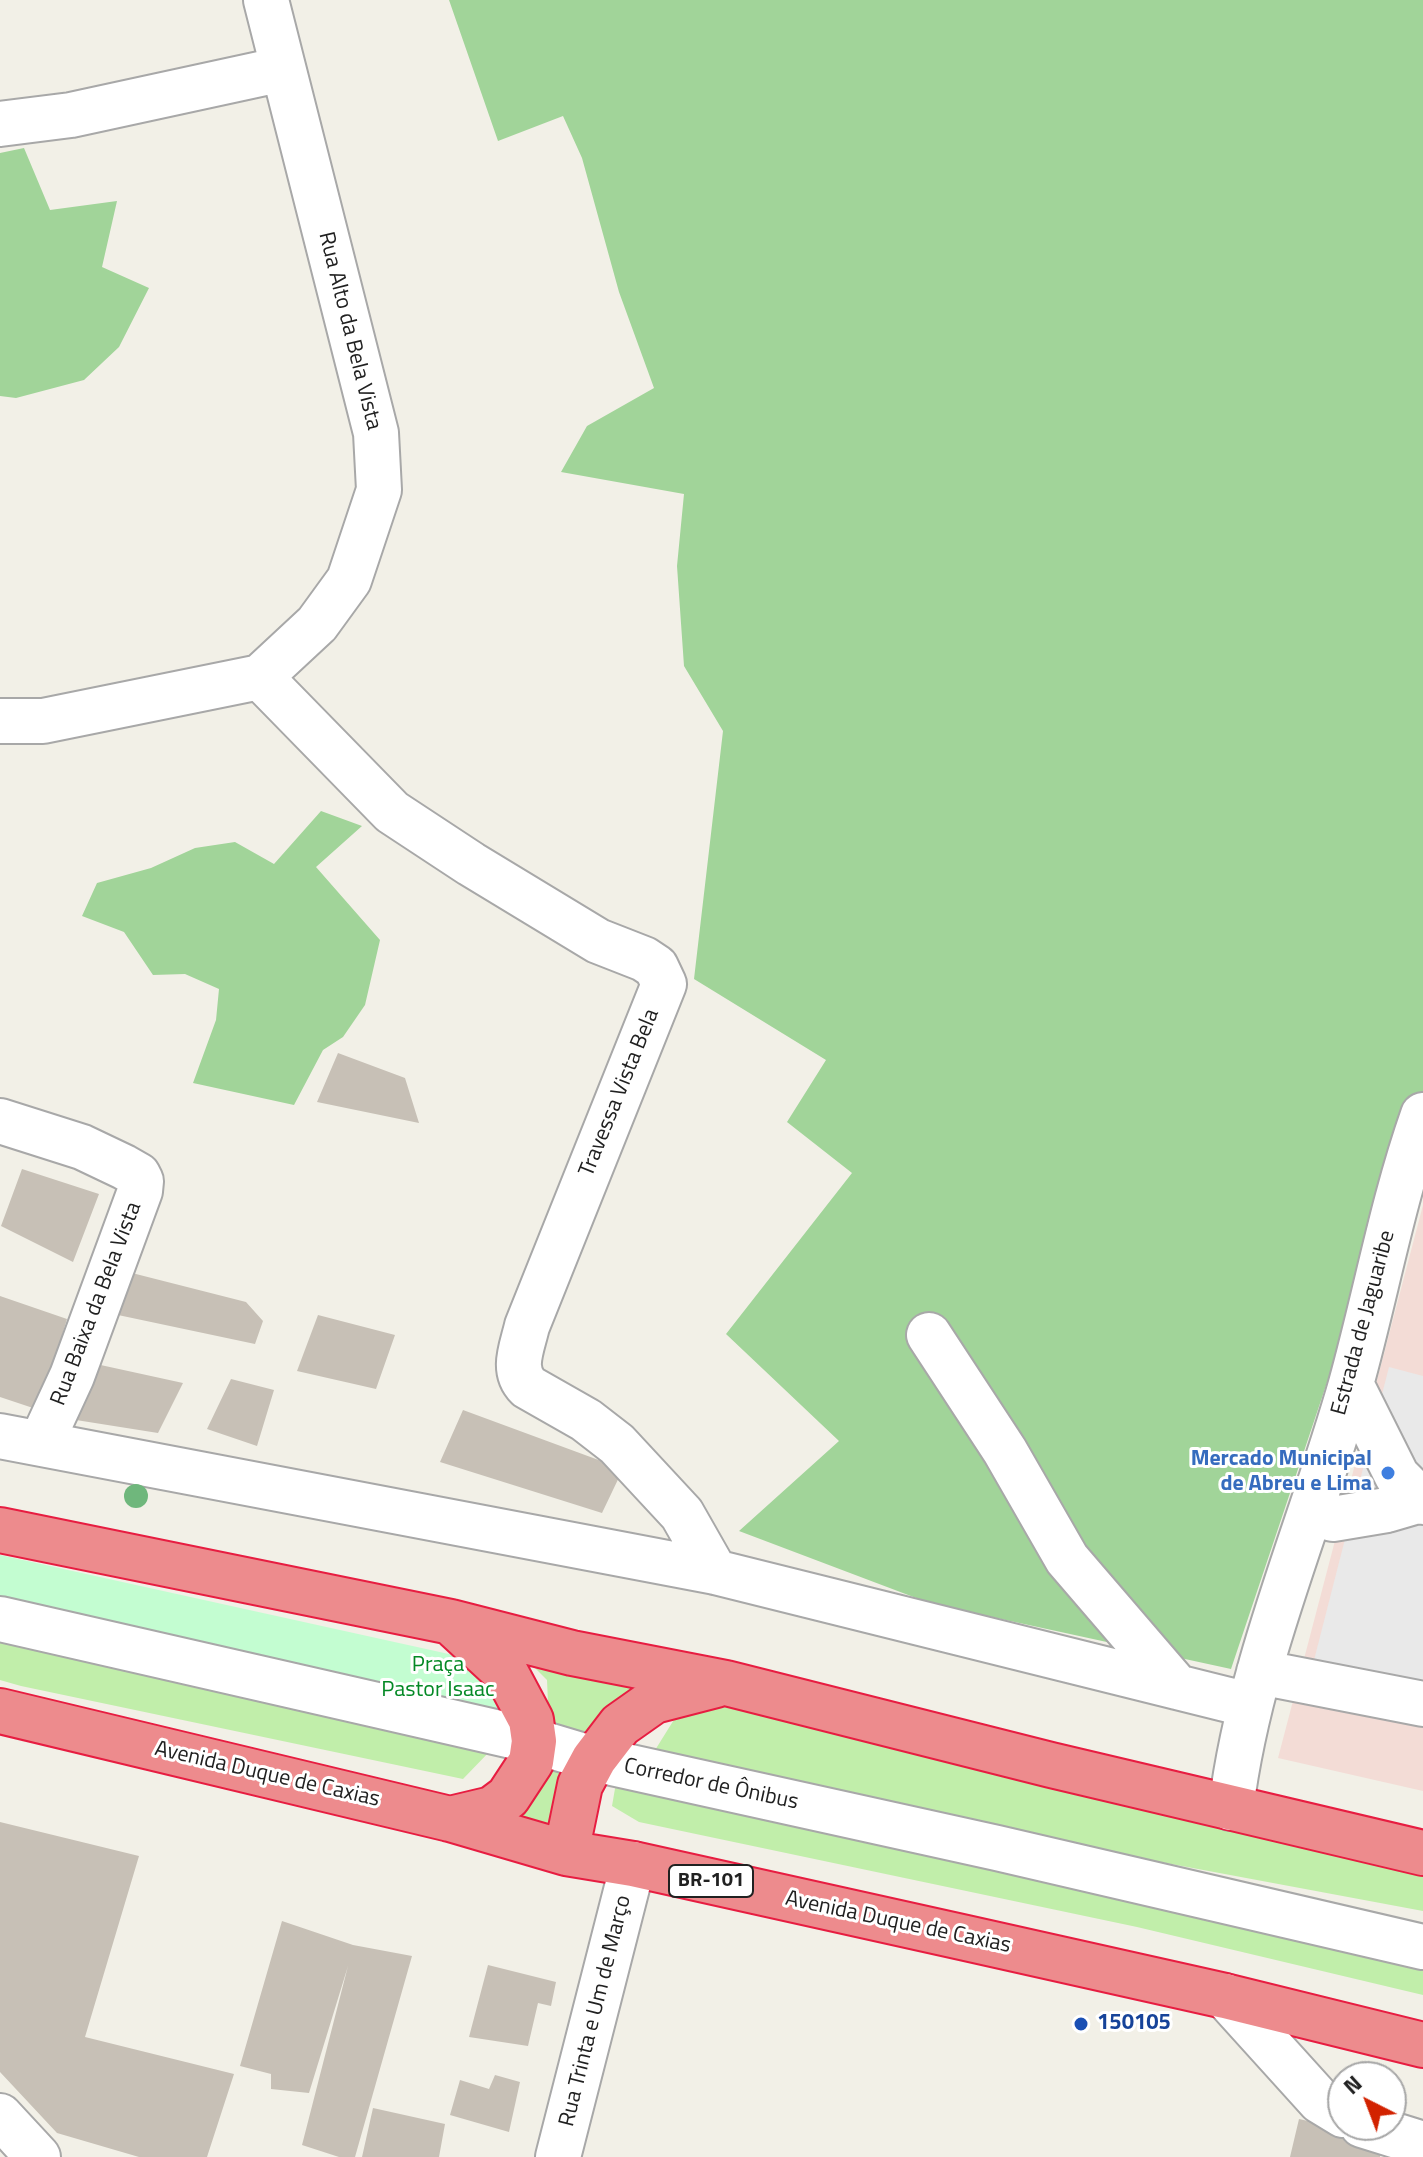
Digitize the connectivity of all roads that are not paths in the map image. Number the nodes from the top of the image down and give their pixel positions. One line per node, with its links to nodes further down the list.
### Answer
1 (266, 0): 2 (street, Rua Alto da Bela Vista)
2 (283, 69): 3 (street); 4 (street, Rua Alto da Bela Vista)
3 (0, 124)
4 (260, 677): 5 (street); 14 (street, Travessa Vista Bela)
5 (0, 721)
6 (1423, 1115): 9 (street, Estrada de Jaguaribe)
7 (0, 1121): 10 (street, Rua Baixa da Bela Vista)
8 (929, 1335): 18 (street)
9 (1351, 1384): 11 (street); 12 (street, Estrada de Jaguaribe)
10 (20, 1440): 14 (street)
11 (1422, 1501): 12 (street)
12 (1310, 1513): 19 (street, Estrada de Jaguaribe)
13 (0, 1530): 16 (highway)
14 (715, 1572): 18 (street)
15 (0, 1619): 22 (street, Corredor de Ônibus)
16 (451, 1622): 17 (highway); 22 (highway)
17 (726, 1683): 23 (highway); 24 (highway)
18 (1177, 1687): 19 (street)
19 (1254, 1689): 20 (street); 24 (street, Estrada de Jaguaribe)
20 (1423, 1704)
21 (0, 1711): 25 (highway, Avenida Duque de Caxias / BR-101)
22 (534, 1741): 23 (street, Corredor de Ônibus); 25 (highway)
23 (594, 1759): 26 (highway); 29 (street, Corredor de Ônibus)
24 (1231, 1808): 27 (highway)
25 (450, 1819): 26 (highway, Avenida Duque de Caxias / BR-101)
26 (566, 1853): 28 (highway, Avenida Duque de Caxias / BR-101)
27 (1423, 1853)
28 (633, 1864): 30 (highway, Avenida Duque de Caxias / BR-101); 35 (street, Rua Trinta e Um de Março)
29 (1423, 1947)
30 (1225, 1996): 31 (highway, Avenida Duque de Caxias / BR-101); 32 (street)
31 (1423, 2045)
32 (1327, 2105)
33 (0, 2116): 34 (street)
34 (38, 2157)
35 (558, 2157)

